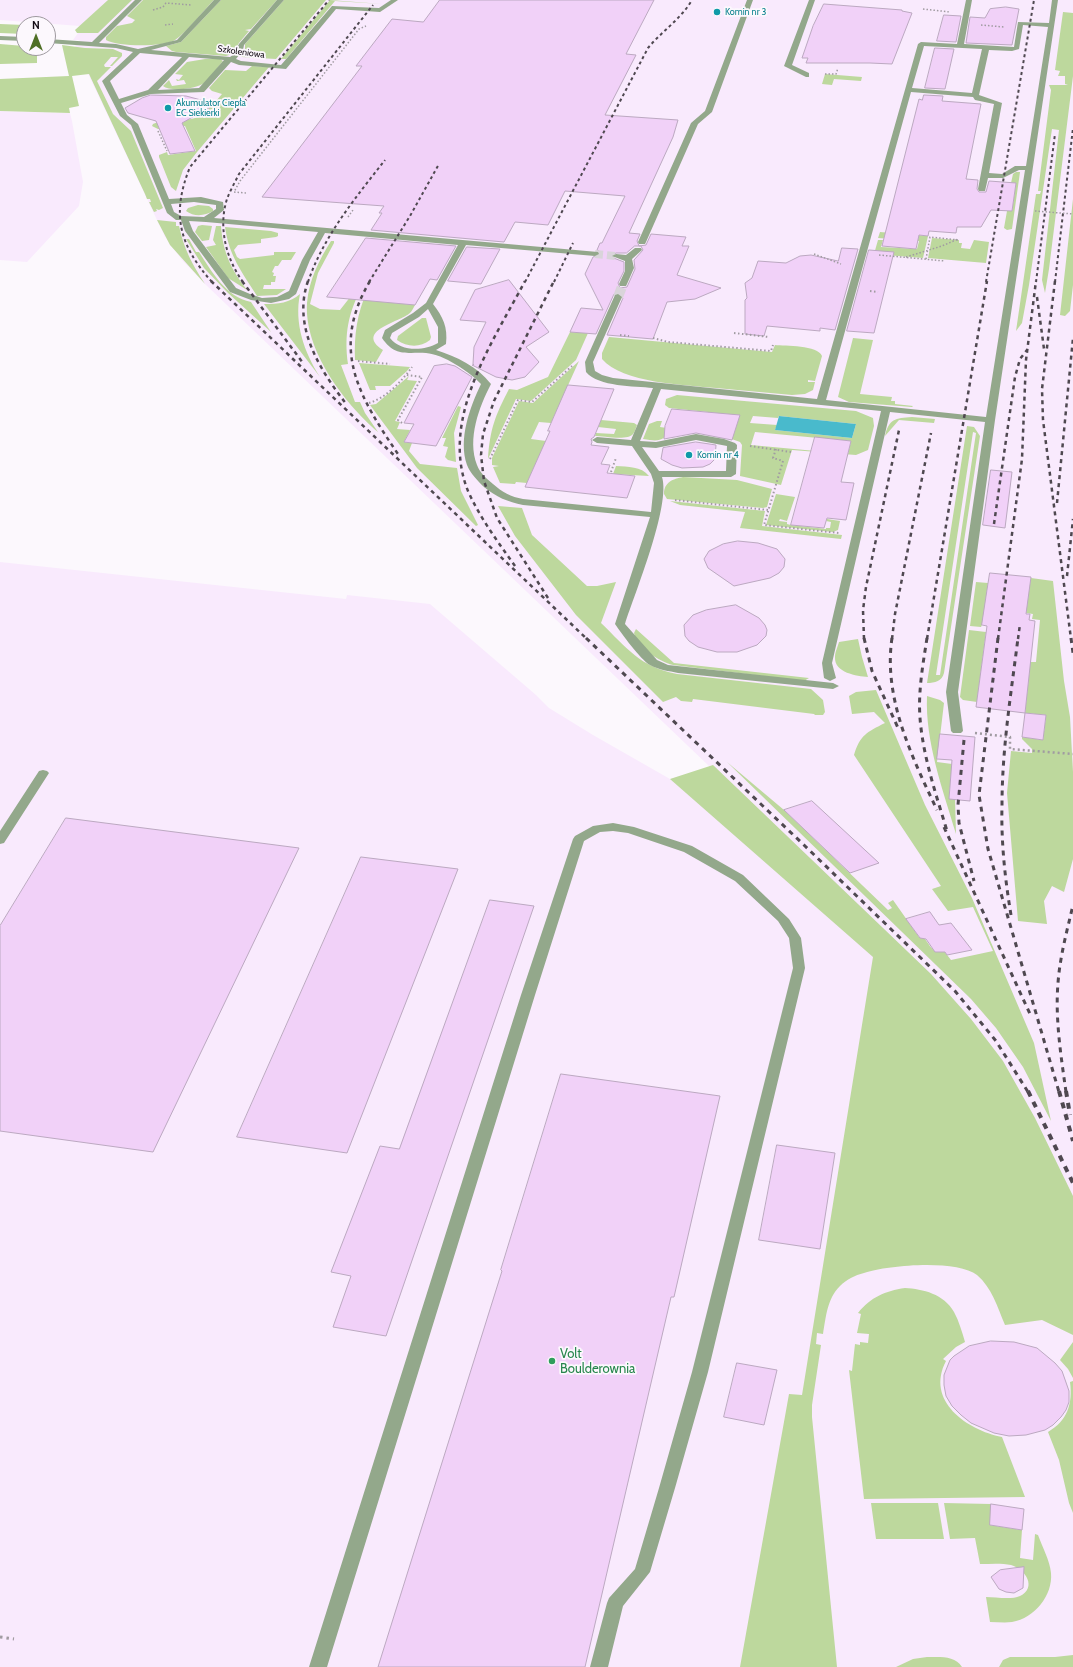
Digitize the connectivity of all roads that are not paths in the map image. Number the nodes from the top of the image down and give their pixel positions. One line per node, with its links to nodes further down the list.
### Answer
1 (139, 0): 13 (lane)
2 (218, 0): 16 (lane)
3 (281, 0): 18 (lane)
4 (395, 0): 18 (lane, Szkoleniowa)
5 (750, 0): 34 (lane)
6 (812, 0): 19 (lane)
7 (970, 0): 14 (lane)
8 (1055, 0): 9 (lane)
9 (1052, 25): 15 (lane); 24 (lane)
10 (0, 38): 11 (lane)
11 (16, 39)
12 (56, 42): 13 (lane, Szkoleniowa)
13 (94, 44): 16 (lane, Szkoleniowa)
14 (960, 46): 15 (lane); 20 (lane)
15 (986, 47): 22 (lane)
16 (138, 51): 17 (lane, Szkoleniowa); 23 (lane)
17 (188, 55): 18 (lane, Szkoleniowa); 21 (lane)
18 (232, 59): 21 (lane)
19 (806, 74)
20 (908, 90): 22 (lane); 40 (lane)
21 (151, 92): 23 (lane)
22 (974, 95): 25 (lane)
23 (116, 102): 27 (lane)
24 (1029, 168): 25 (lane); 42 (lane)
25 (984, 175): 26 (lane)
26 (982, 188)
27 (168, 202): 28 (lane); 29 (lane)
28 (184, 218): 29 (lane); 30 (lane)
29 (206, 220): 30 (lane)
30 (323, 230): 31 (lane)
31 (464, 242): 32 (lane); 37 (lane)
32 (595, 254)
33 (616, 256): 34 (lane)
34 (628, 258): 35 (lane)
35 (623, 284)
36 (618, 297): 39 (lane)
37 (429, 304): 38 (lane); 38 (lane)
38 (426, 350): 46 (lane)
39 (658, 386): 40 (lane); 44 (lane)
40 (822, 402): 41 (lane)
41 (886, 409): 42 (lane); 46 (lane)
42 (990, 420): 47 (lane)
43 (597, 440): 44 (lane)
44 (635, 443): 45 (lane); 45 (lane)
45 (656, 474): 46 (lane)
46 (656, 515)
47 (957, 731)
48 (43, 773): 49 (lane)
49 (0, 840)
50 (318, 1667): 51 (lane)
51 (599, 1667)

